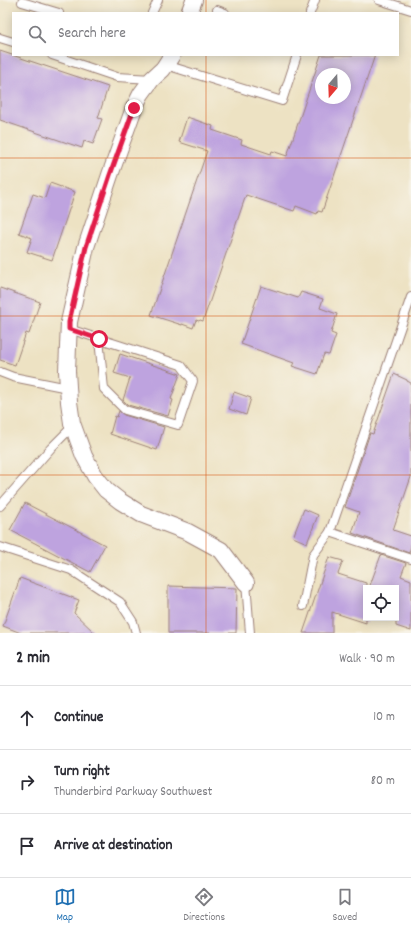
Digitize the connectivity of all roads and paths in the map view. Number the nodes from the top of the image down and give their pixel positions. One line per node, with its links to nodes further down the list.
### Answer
1 (158, 0): 8 (lane)
2 (194, 0): 9 (street)
3 (314, 0): 10 (lane)
4 (379, 0): 6 (lane)
5 (22, 2): 7 (lane)
6 (411, 10)
7 (55, 12)
8 (152, 12)
9 (189, 12)
10 (310, 12)
11 (0, 38): 12 (lane)
12 (12, 42)
13 (55, 56): 16 (lane)
14 (297, 56): 15 (lane)
15 (169, 60): 16 (street)
16 (152, 79): 18 (street)
17 (411, 297): 24 (lane)
18 (69, 329): 19 (lane); 21 (street)
19 (99, 339): 19 (lane)
20 (0, 372): 21 (lane)
21 (68, 388): 22 (street)
22 (73, 426): 23 (lane); 27 (street)
23 (0, 506)
24 (330, 532): 26 (lane); 28 (lane)
25 (0, 547): 29 (lane)
26 (411, 559)
27 (246, 583): 30 (lane)
28 (303, 606)
29 (136, 633)
30 (250, 633)

